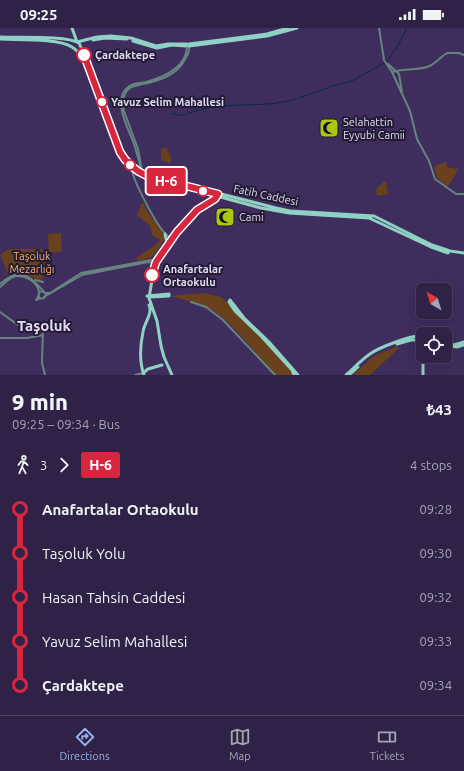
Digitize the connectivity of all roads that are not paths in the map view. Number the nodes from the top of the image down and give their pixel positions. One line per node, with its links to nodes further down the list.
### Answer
1 (72, 28): 5 (main road)
2 (288, 28): 11 (main road)
3 (297, 28): 11 (main road)
4 (378, 28): 14 (street)
5 (74, 34): 7 (main road); 8 (main road)
6 (0, 38): 7 (main road); 9 (main road)
7 (72, 40): 8 (main road); 9 (main road)
8 (77, 42): 10 (main road); 11 (main road)
9 (70, 46): 12 (main road)
10 (81, 46): 11 (main road); 12 (main road); 23 (main road)
11 (188, 46): 23 (street)
12 (78, 53): 22 (main road)
13 (464, 55): 16 (street)
14 (385, 62): 15 (street); 17 (street)
15 (396, 71): 16 (street); 17 (street); 18 (street)
16 (403, 71): 18 (street)
17 (392, 72): 20 (street)
18 (400, 76): 19 (street)
19 (400, 80): 20 (street); 21 (street)
20 (397, 81): 21 (street)
21 (402, 93): 24 (street)
22 (132, 170): 23 (main road); 26 (street)
23 (143, 175): 25 (main road)
24 (464, 194)
25 (217, 195): 27 (main road); 29 (main road); 30 (main road)
26 (165, 234): 27 (street); 28 (main road)
27 (171, 237): 28 (main road)
28 (167, 243): 30 (main road)
29 (464, 254)
30 (154, 262): 35 (street); 38 (main road); 39 (street)
31 (34, 280): 32 (street); 33 (street); 35 (street)
32 (43, 282)
33 (0, 284)
34 (0, 287): 36 (street)
35 (45, 292): 36 (street); 39 (street)
36 (39, 294): 39 (street); 39 (street)
37 (169, 295): 38 (main road)
38 (148, 296): 43 (main road); 44 (main road)
39 (43, 298)
40 (230, 301): 58 (main road)
41 (191, 302): 62 (street)
42 (0, 312): 45 (street)
43 (155, 315): 44 (main road); 52 (main road)
44 (148, 317): 54 (main road)
45 (43, 335): 47 (street); 59 (street)
46 (416, 336): 49 (main road)
47 (0, 338)
48 (416, 340): 49 (main road)
49 (400, 342): 63 (main road); 64 (main road)
50 (464, 343): 51 (main road)
51 (452, 345)
52 (164, 357): 55 (main road); 61 (main road)
53 (423, 363): 65 (main road)
54 (141, 365): 56 (main road); 57 (main road)
55 (162, 365): 56 (main road); 61 (main road)
56 (148, 369): 57 (main road)
57 (143, 374): 60 (street)
58 (295, 374)
59 (45, 375)
60 (135, 375)
61 (172, 375)
62 (274, 375)
63 (346, 375)
64 (349, 375)
65 (423, 375)

